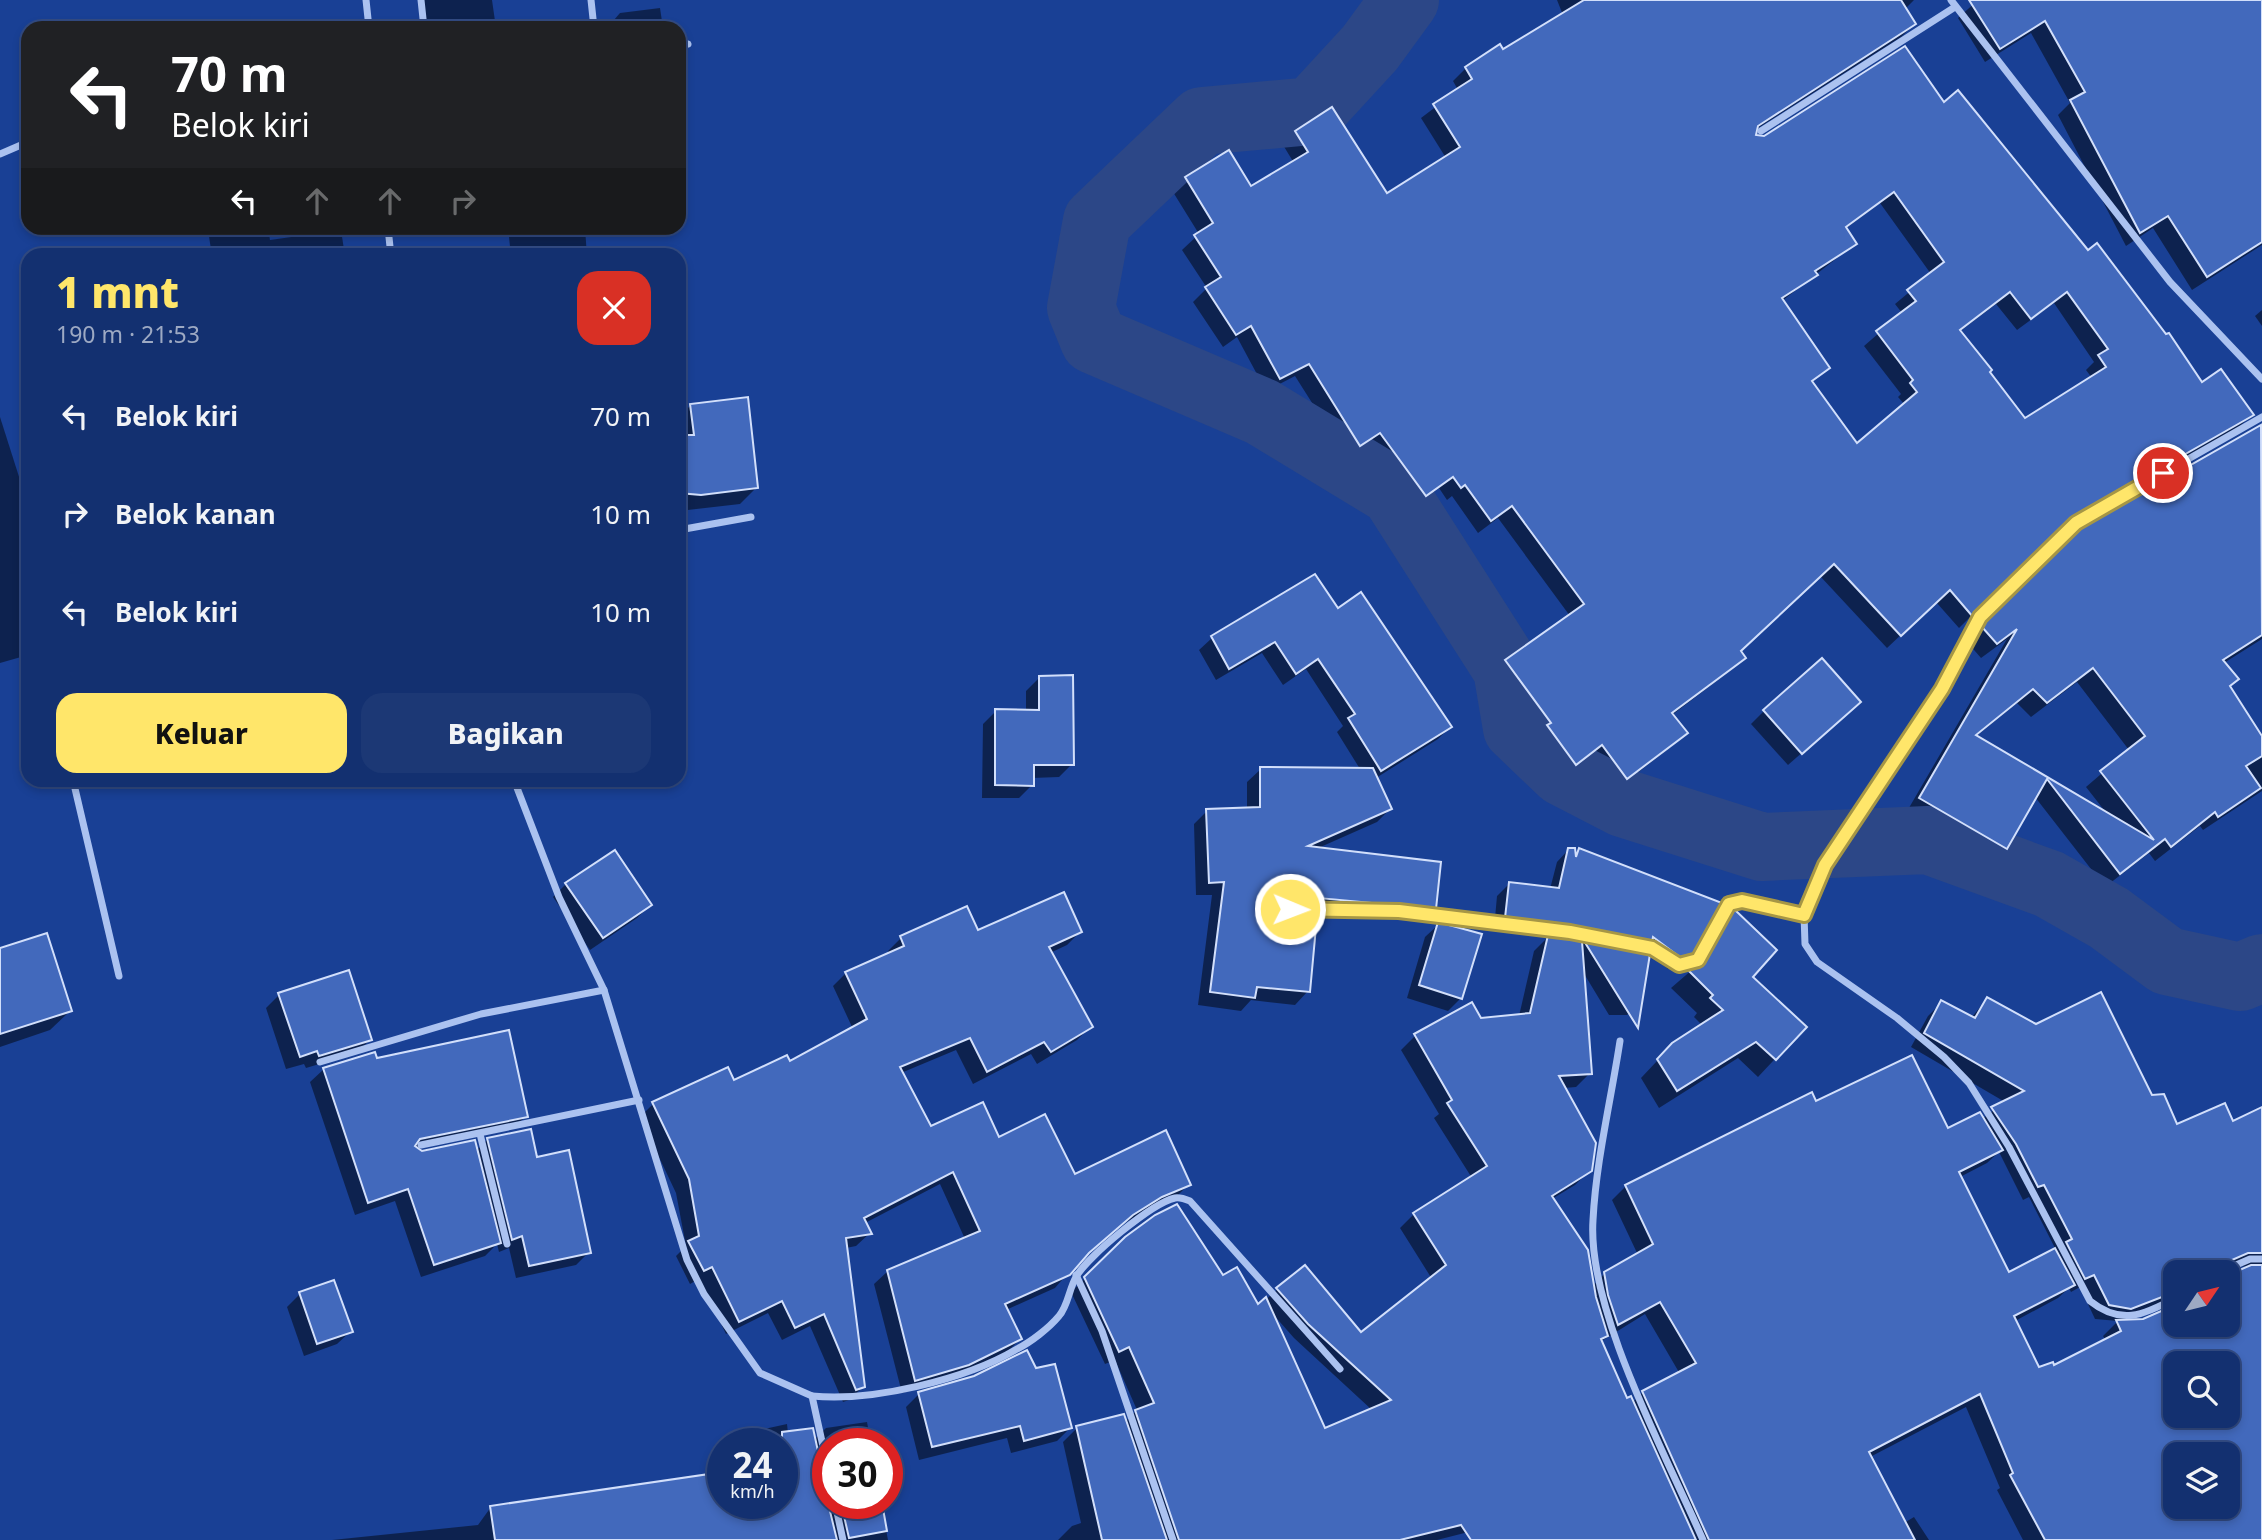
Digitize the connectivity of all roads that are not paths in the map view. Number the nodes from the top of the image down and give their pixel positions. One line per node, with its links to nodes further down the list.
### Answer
1 (366, 0): 5 (street)
2 (421, 0): 6 (street)
3 (591, 0): 7 (street)
4 (1953, 4): 8 (street); 11 (street)
5 (368, 21)
6 (423, 21)
7 (593, 21)
8 (1761, 131)
9 (21, 145): 10 (street)
10 (0, 154)
11 (2262, 379)
12 (2262, 416): 18 (street)
13 (751, 517): 14 (street)
14 (686, 529)
15 (75, 787): 19 (street)
16 (517, 787): 20 (street)
17 (1263, 909): 18 (street)
18 (1804, 915): 30 (street)
19 (118, 976)
20 (604, 990): 22 (street); 23 (street)
21 (1620, 1041): 37 (street)
22 (320, 1062)
23 (639, 1100): 24 (street); 32 (street)
24 (480, 1134): 25 (street); 26 (street)
25 (421, 1145)
26 (507, 1244)
27 (2262, 1259): 28 (street)
28 (2240, 1263)
29 (1076, 1275): 31 (street); 32 (street); 36 (street)
30 (2163, 1303)
31 (1340, 1369)
32 (812, 1396): 33 (street)
33 (819, 1428)
34 (838, 1519): 35 (street)
35 (843, 1540)
36 (1173, 1540)
37 (1703, 1540)

